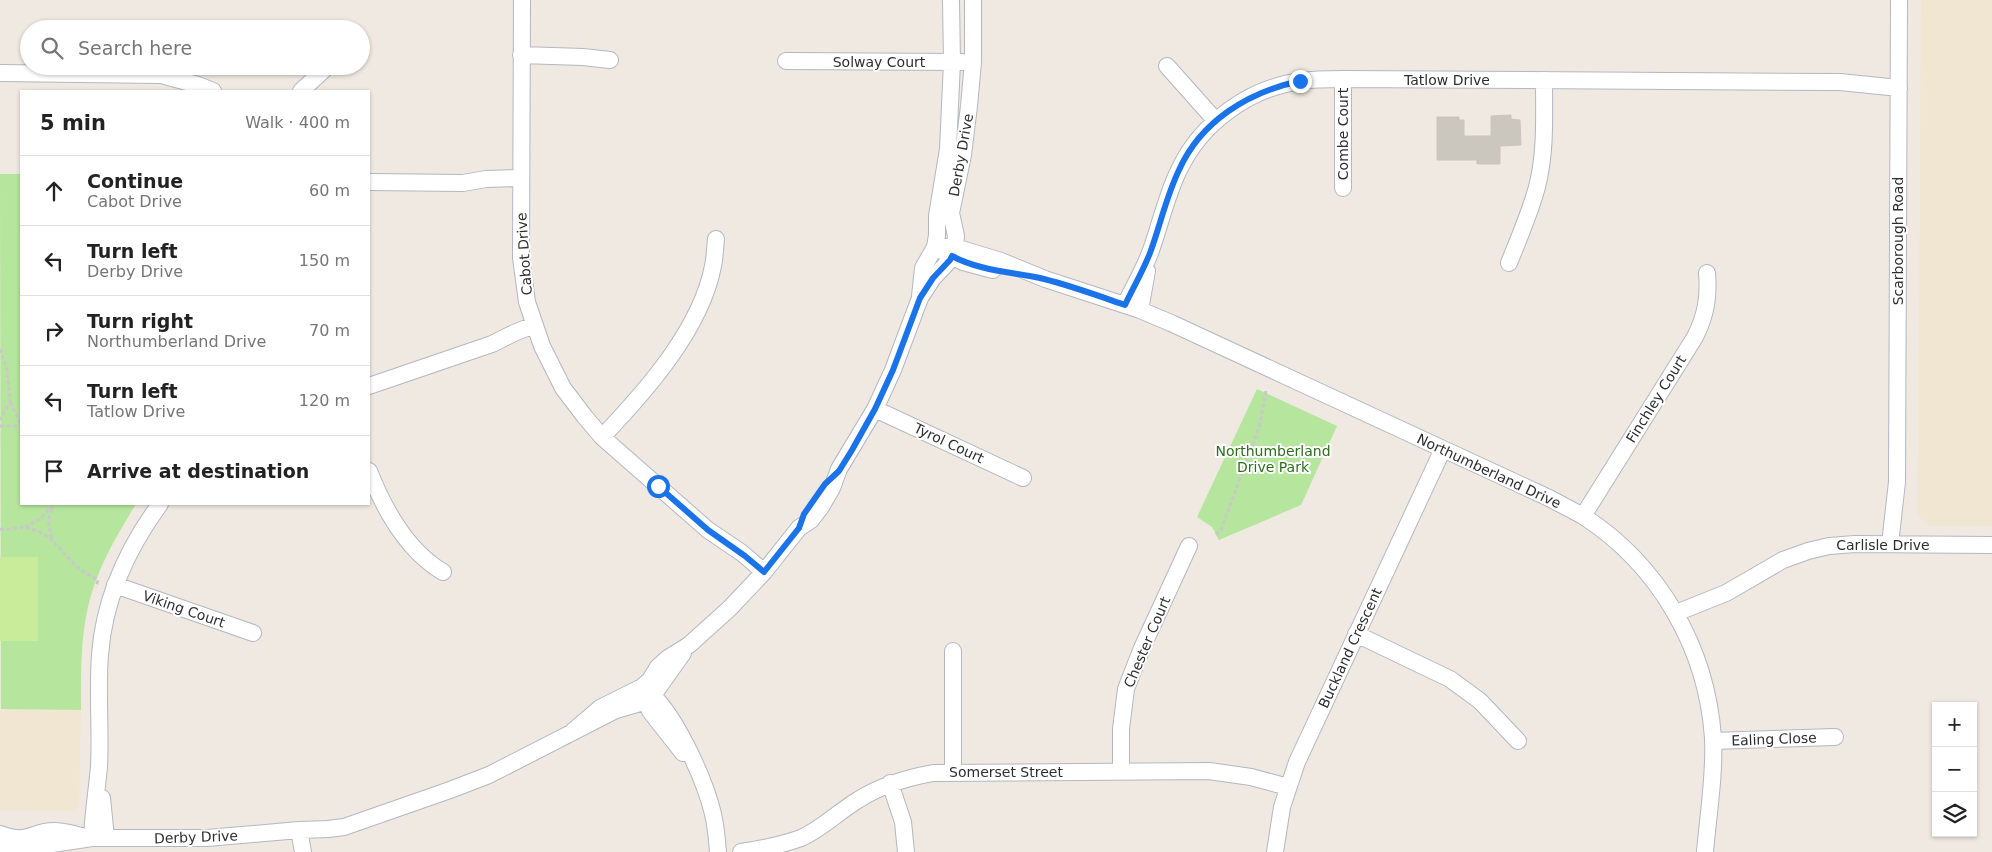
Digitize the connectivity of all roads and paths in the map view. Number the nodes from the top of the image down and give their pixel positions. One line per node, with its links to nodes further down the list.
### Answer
1 (522, 0): 5 (street, Cabot Drive)
2 (951, 0): 8 (street, Derby Drive)
3 (973, 0): 9 (street, Derby Drive)
4 (1899, 0): 17 (street, Scarborough Road)
5 (521, 55): 6 (street); 22 (street, Cabot Drive)
6 (610, 60)
7 (786, 61): 8 (street, Solway Court)
8 (952, 62): 9 (street, Solway Court); 25 (street, Derby Drive)
9 (972, 62): 26 (street, Derby Drive)
10 (1167, 66): 20 (street)
11 (0, 73): 12 (street)
12 (20, 73)
13 (160, 75): 18 (street)
14 (318, 75): 19 (street)
15 (1343, 79): 16 (street, Tatlow Drive); 20 (street, Tatlow Drive); 23 (street, Combe Court)
16 (1544, 80): 17 (street, Tatlow Drive); 27 (street)
17 (1899, 82): 53 (street, Scarborough Road)
18 (210, 90)
19 (302, 90)
20 (1216, 120): 30 (street, Tatlow Drive)
21 (370, 182): 22 (street)
22 (521, 183): 31 (street, Cabot Drive)
23 (1343, 188)
24 (716, 239): 41 (street)
25 (935, 247): 26 (street, Northumberland Drive); 29 (street, Derby Drive)
26 (953, 251): 29 (street, Derby Drive); 30 (street, Northumberland Drive)
27 (1509, 263)
28 (1706, 273): 48 (street, Finchley Court)
29 (920, 298): 36 (street, Derby Drive)
30 (1133, 307): 42 (street, Northumberland Drive)
31 (536, 330): 33 (street); 41 (street, Cabot Drive)
32 (0, 349): 35 (path)
33 (370, 386)
34 (1266, 391): 51 (path)
35 (10, 401): 37 (path); 38 (path)
36 (875, 409): 44 (street, Tyrol Court); 57 (street, Derby Drive)
37 (0, 420)
38 (20, 424)
39 (0, 426): 40 (path)
40 (20, 426)
41 (602, 437): 57 (street, Cabot Drive)
42 (1442, 449): 48 (street, Northumberland Drive); 62 (street, Buckland Crescent)
43 (370, 473): 56 (street)
44 (1023, 478)
45 (53, 505): 49 (path)
46 (54, 505): 52 (path)
47 (159, 505): 58 (street)
48 (1583, 516): 60 (street, Northumberland Drive)
49 (25, 527): 50 (path); 52 (path)
50 (0, 529)
51 (1216, 535)
52 (52, 540): 59 (path)
53 (1897, 544): 55 (street, Carlisle Drive); 60 (street, Carlisle Drive)
54 (1189, 546): 68 (street, Chester Court)
55 (1992, 546)
56 (443, 572)
57 (761, 576): 64 (street, Derby Drive)
58 (115, 585): 61 (street, Viking Court); 73 (street)
59 (94, 594)
60 (1679, 620): 67 (street, Northumberland Drive)
61 (253, 633)
62 (1356, 634): 66 (street); 71 (street, Buckland Crescent)
63 (953, 651): 69 (street)
64 (647, 694): 72 (street, Derby Drive); 77 (street)
65 (1835, 737): 67 (street, Ealing Close)
66 (1518, 741)
67 (1713, 741): 81 (street, Northumberland Drive)
68 (1122, 771): 69 (street, Somerset Street); 71 (street, Somerset Street)
69 (953, 772): 70 (street, Somerset Street)
70 (890, 783): 78 (street, Somerset Street); 79 (street)
71 (1288, 787): 80 (street, Buckland Crescent)
72 (299, 830): 73 (street, Derby Drive); 76 (street)
73 (99, 838): 74 (street, Derby Drive)
74 (13, 847): 75 (street, Derby Drive)
75 (0, 848)
76 (303, 852)
77 (718, 852)
78 (741, 852)
79 (906, 852)
80 (1275, 852)
81 (1705, 852)

